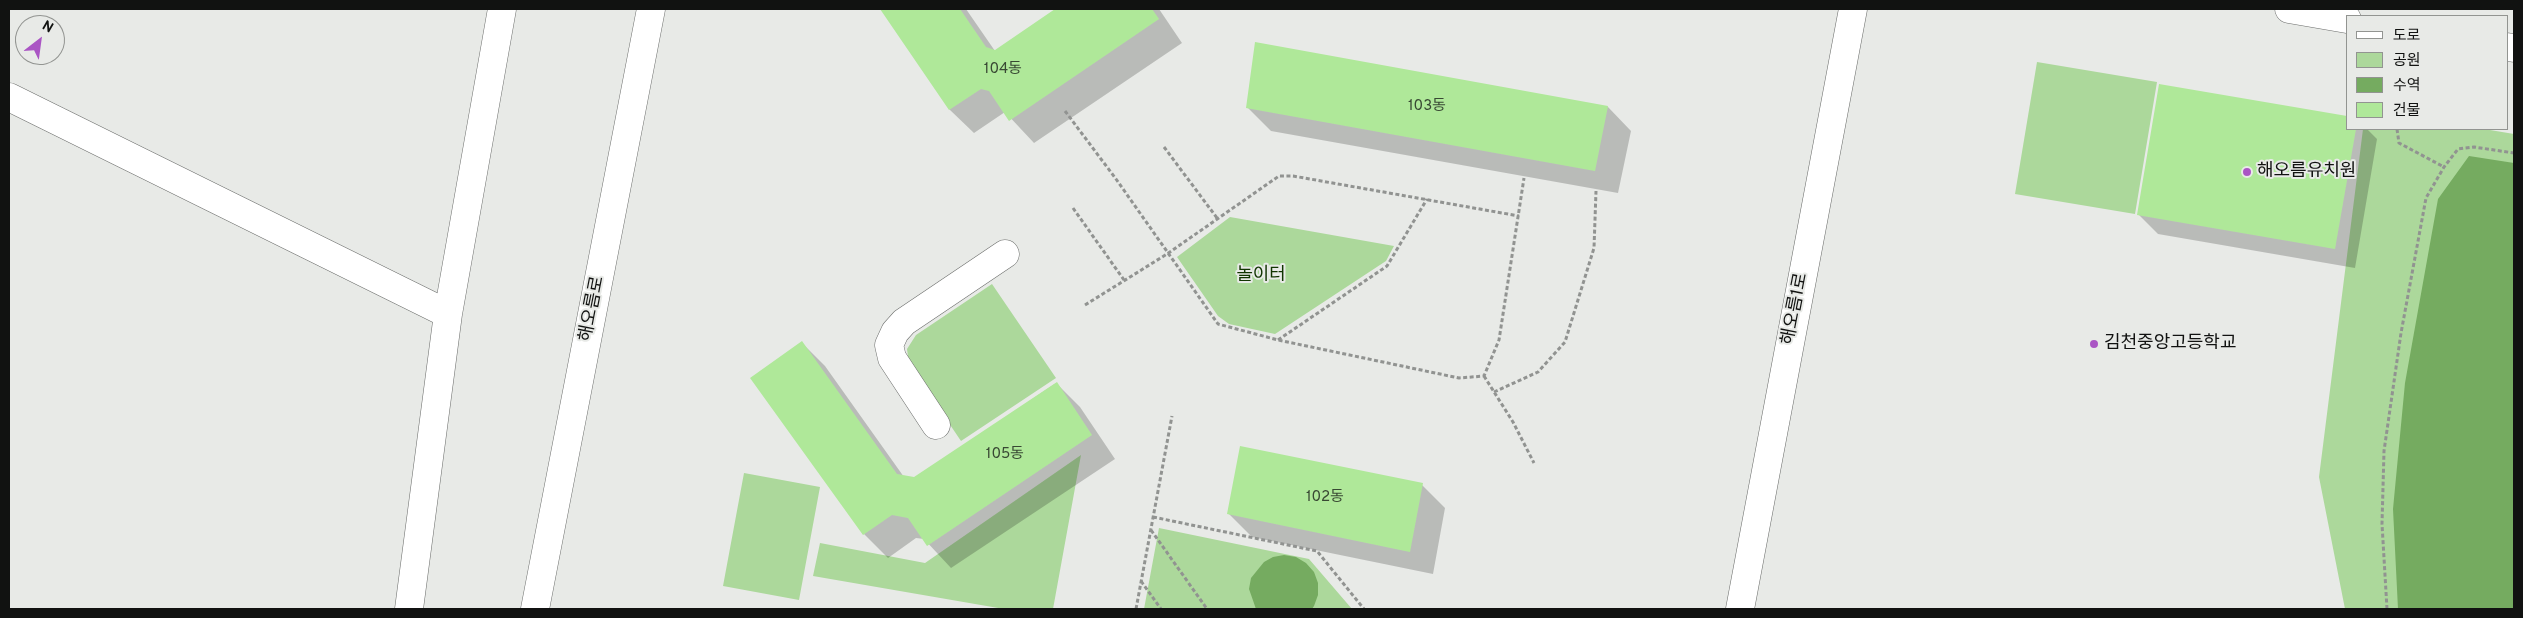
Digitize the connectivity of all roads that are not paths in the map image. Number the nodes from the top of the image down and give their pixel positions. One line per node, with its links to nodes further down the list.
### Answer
1 (502, 9): 8 (street)
2 (651, 9): 11 (street, 해오름로)
3 (1853, 9): 12 (street, 해오름1로)
4 (2289, 9): 5 (street)
5 (2346, 19)
6 (9, 97): 8 (street)
7 (1005, 254): 9 (street)
8 (448, 314): 10 (street)
9 (936, 425)
10 (409, 609)
11 (535, 609)
12 (1740, 609)

